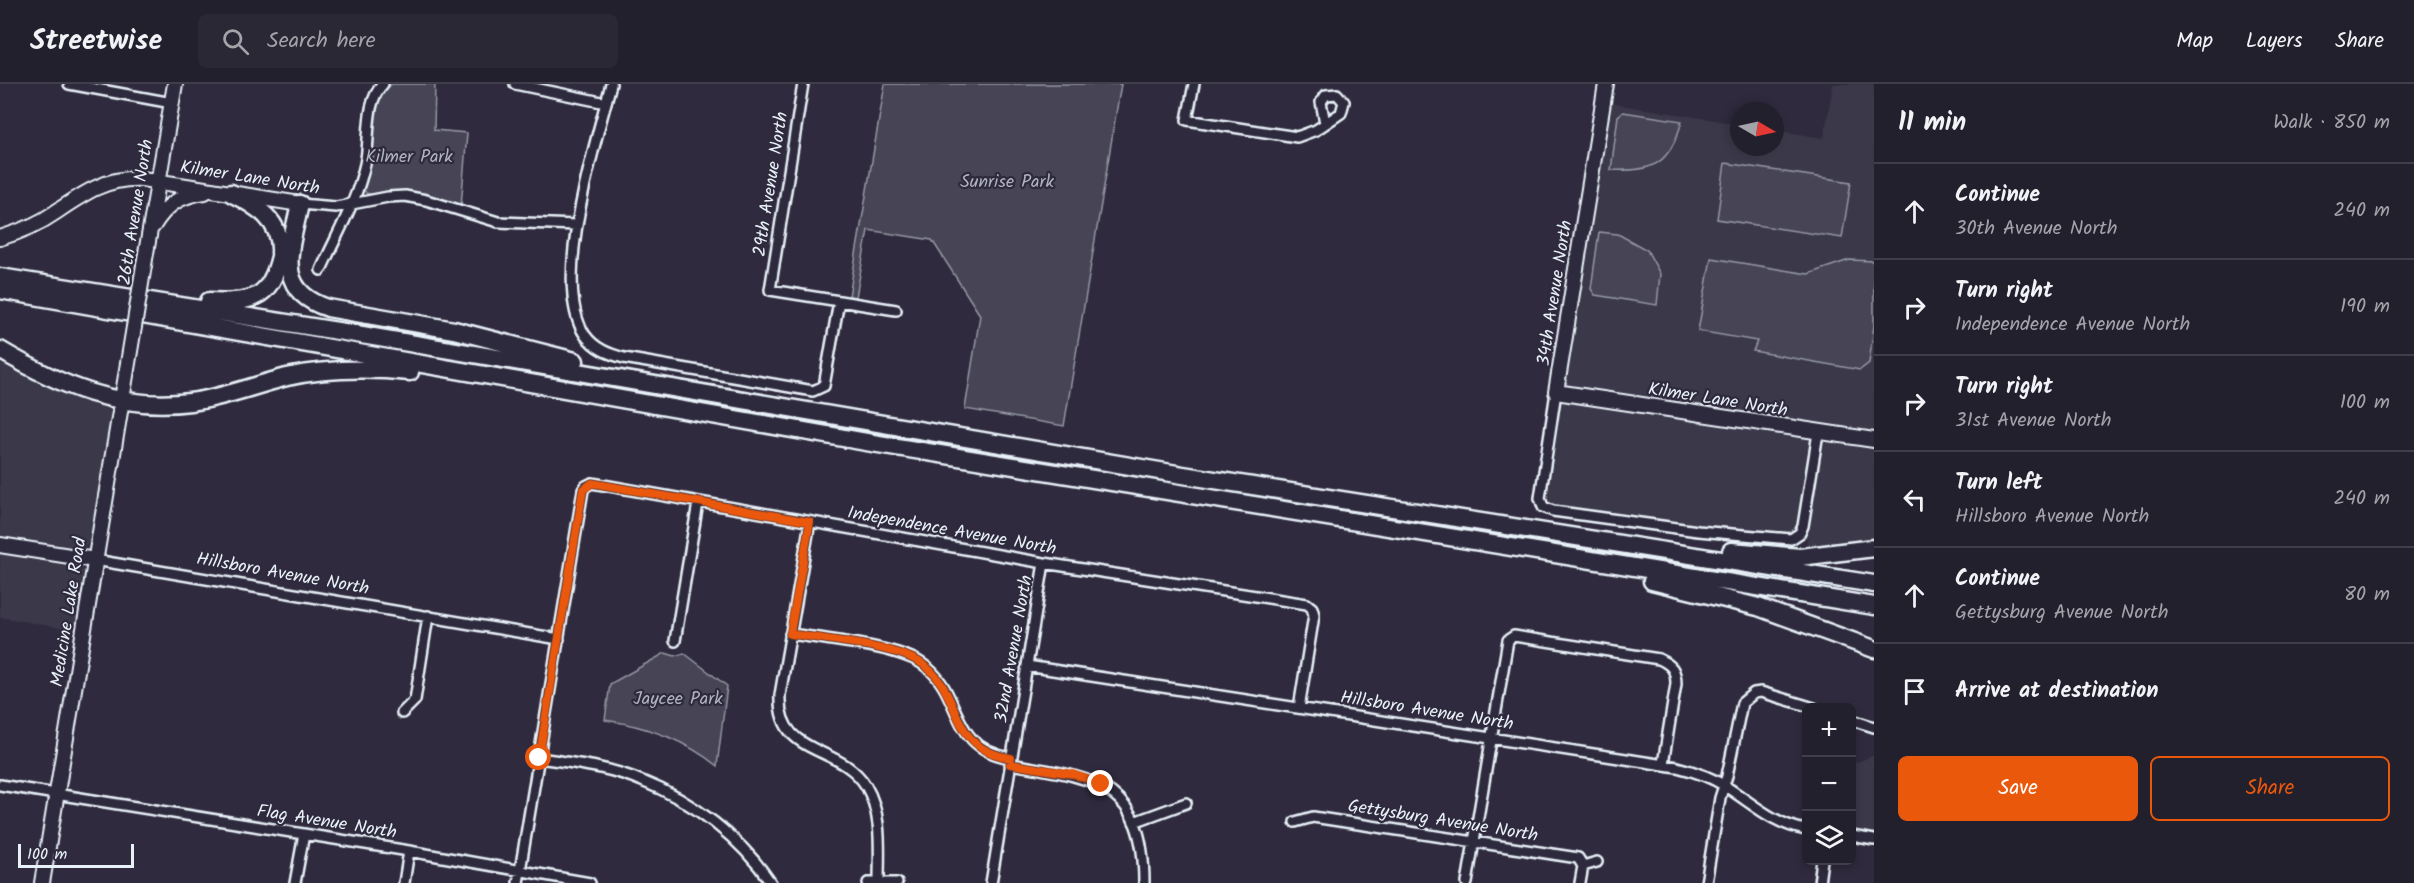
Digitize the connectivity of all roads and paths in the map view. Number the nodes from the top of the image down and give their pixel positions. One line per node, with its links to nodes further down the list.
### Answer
1 (69, 84): 9 (street)
2 (175, 84): 9 (street, 26th Avenue North)
3 (383, 84): 15 (street)
4 (515, 84): 10 (street)
5 (611, 84): 10 (street)
6 (803, 84): 24 (street, 29th Avenue North)
7 (1194, 84): 11 (street)
8 (1605, 84): 30 (street, 34th Avenue North)
9 (172, 103): 12 (street, 26th Avenue North)
10 (606, 103): 16 (street)
11 (1325, 123)
12 (158, 181): 13 (street, Kilmer Lane North); 17 (street, 26th Avenue North); 18 (street, Kilmer Lane North)
13 (224, 192): 14 (street, Kilmer Lane North); 17 (street); 19 (highway)
14 (295, 203): 15 (street, Kilmer Lane North); 19 (highway); 28 (highway)
15 (352, 204): 16 (street, Kilmer Lane North); 20 (street)
16 (576, 225): 24 (street)
17 (149, 233): 26 (street, 26th Avenue North, bridge)
18 (0, 237)
19 (280, 253): 23 (highway)
20 (321, 270)
21 (0, 277): 23 (highway)
22 (0, 290): 29 (highway)
23 (104, 293): 28 (highway)
24 (838, 300): 25 (street)
25 (896, 310)
26 (131, 346): 31 (street, Medicine Lake Road)
27 (0, 350): 31 (highway)
28 (644, 383): 36 (highway)
29 (536, 385): 31 (highway); 39 (highway)
30 (1556, 392): 32 (street, Kilmer Lane North); 32 (street, 34th Avenue North)
31 (121, 401): 40 (street, Medicine Lake Road)
32 (1818, 433): 33 (street, Kilmer Lane North)
33 (1874, 440)
34 (698, 503): 35 (street, Independence Avenue North); 46 (street, Independence Avenue North); 47 (street)
35 (810, 522): 41 (street, Independence Avenue North); 45 (street)
36 (1598, 540): 38 (highway); 42 (highway)
37 (0, 544): 40 (street, Hillsboro Avenue North)
38 (1874, 548)
39 (1544, 552): 43 (highway); 48 (highway)
40 (95, 560): 44 (street, Hillsboro Avenue North); 61 (street, Medicine Lake Road)
41 (1044, 563): 49 (street, 32nd Avenue North); 51 (street, Independence Avenue North)
42 (1874, 584)
43 (1874, 606)
44 (428, 616): 46 (street, Hillsboro Avenue North); 52 (street)
45 (790, 634): 57 (street); 75 (street)
46 (559, 639): 56 (street)
47 (675, 641)
48 (1874, 649)
49 (1027, 666): 51 (street, Hillsboro Avenue North); 57 (street, 32nd Avenue North)
50 (1802, 704): 60 (street)
51 (1299, 708): 55 (street, Hillsboro Avenue North)
52 (402, 713)
53 (1856, 722): 54 (street)
54 (1874, 727)
55 (1491, 739): 58 (street, Hillsboro Avenue North); 58 (street); 69 (street)
56 (539, 758): 74 (street); 81 (street)
57 (1011, 761): 63 (street); 84 (street, 32nd Avenue North)
58 (1663, 764): 60 (street, Hillsboro Avenue North)
59 (0, 785): 61 (street, Flag Avenue North)
60 (1724, 785): 65 (street, Hillsboro Avenue North); 88 (street)
61 (57, 794): 66 (street, Flag Avenue North); 76 (street, Medicine Lake Road)
62 (1186, 803): 63 (street)
63 (1134, 822): 85 (street)
64 (1295, 822): 69 (street, Gettysburg Avenue North)
65 (1802, 829)
66 (304, 834): 70 (street, Flag Avenue North); 77 (street)
67 (1856, 837): 68 (street)
68 (1874, 840)
69 (1474, 842): 73 (street, Gettysburg Avenue North); 86 (street)
70 (409, 851): 74 (street, Flag Avenue North); 78 (street)
71 (1597, 862): 73 (street)
72 (1821, 865): 89 (street)
73 (1583, 866): 87 (street)
74 (520, 870): 79 (street); 80 (street, Flag Avenue North)
75 (879, 882): 82 (street); 83 (street)
76 (42, 883)
77 (295, 883)
78 (404, 883)
79 (518, 883)
80 (590, 883)
81 (771, 883)
82 (868, 883)
83 (897, 883)
84 (991, 883)
85 (1144, 883)
86 (1467, 883)
87 (1580, 883)
88 (1706, 883)
89 (1819, 883)

